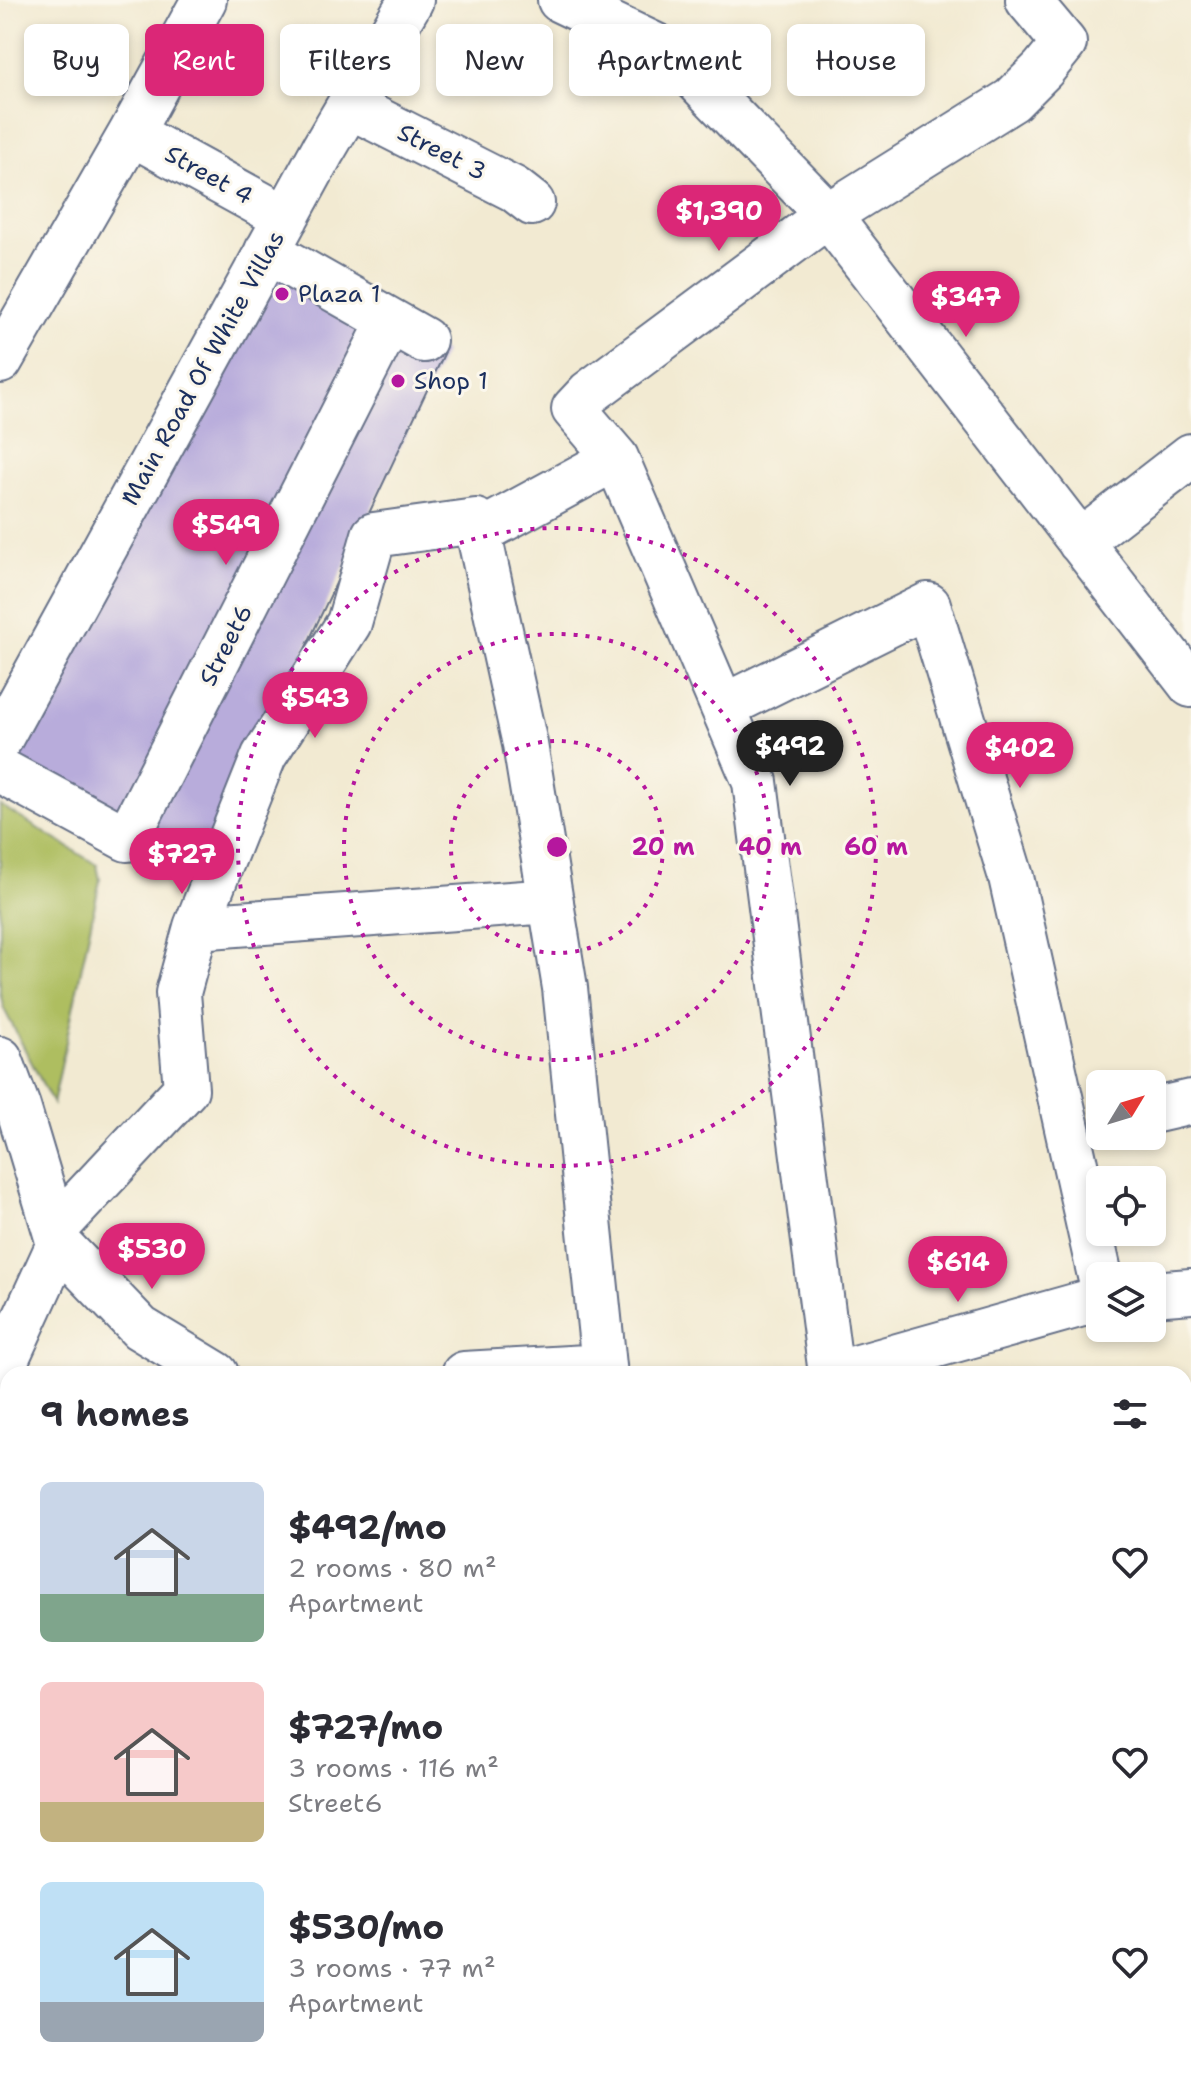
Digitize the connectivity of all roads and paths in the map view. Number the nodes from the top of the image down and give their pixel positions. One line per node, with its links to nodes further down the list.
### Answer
1 (204, 0): 6 (street)
2 (411, 0): 5 (street, Main Road Of White Villas)
3 (560, 0): 8 (street)
4 (1028, 0): 8 (street)
5 (350, 106): 7 (street, Street 3); 9 (street, Main Road Of White Villas)
6 (131, 133): 9 (street, Street 4); 11 (street)
7 (532, 203)
8 (828, 215): 13 (street); 15 (street)
9 (277, 235): 10 (street, Street 4); 18 (street, Main Road Of White Villas)
10 (407, 330): 19 (street, Street6)
11 (0, 361)
12 (1191, 456): 15 (street)
13 (616, 458): 14 (street); 17 (street)
14 (478, 533): 20 (street); 21 (street)
15 (1080, 542): 16 (street)
16 (1186, 667)
17 (723, 707): 25 (street); 34 (street)
18 (0, 739)
19 (0, 770)
20 (551, 901): 21 (street); 33 (street)
21 (196, 927): 26 (street)
22 (0, 1059): 26 (street)
23 (1191, 1102): 24 (street)
24 (1166, 1108)
25 (1084, 1128): 27 (street)
26 (57, 1236): 31 (street); 32 (street)
27 (1098, 1262)
28 (1191, 1291): 29 (street)
29 (1166, 1293)
30 (1086, 1303): 35 (street)
31 (3, 1366)
32 (203, 1366)
33 (604, 1366)
34 (831, 1366)
35 (861, 1366)

